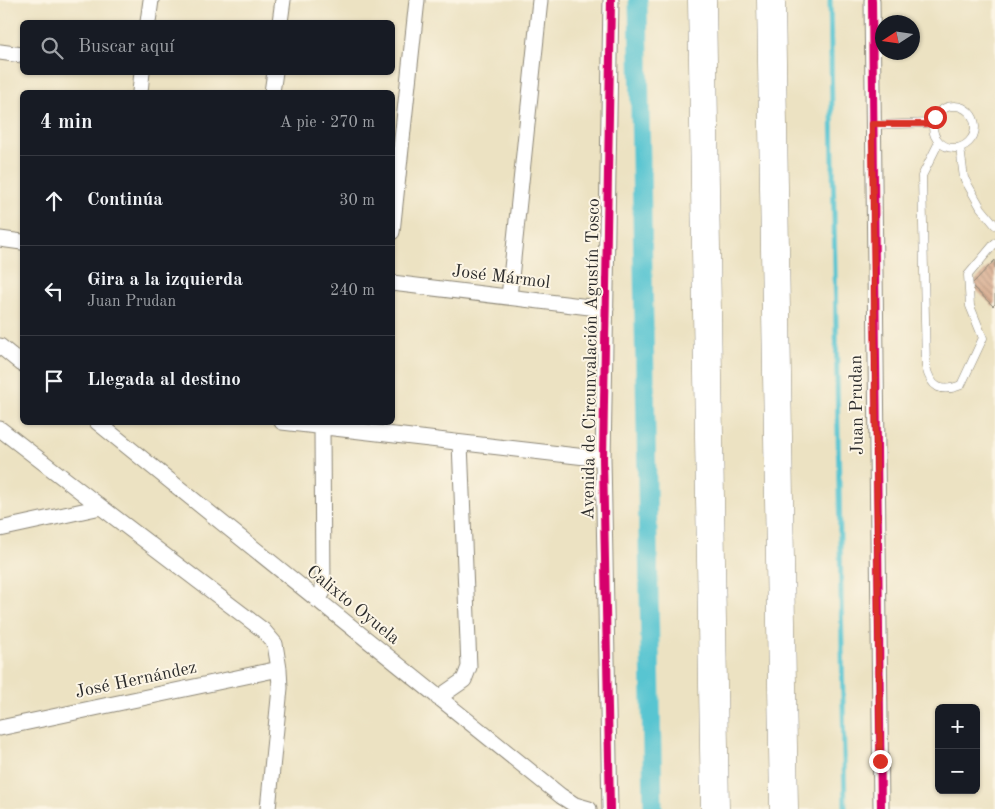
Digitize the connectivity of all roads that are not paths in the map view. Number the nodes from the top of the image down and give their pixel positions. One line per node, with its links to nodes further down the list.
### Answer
1 (151, 0): 9 (street)
2 (283, 0): 10 (street)
3 (417, 0): 21 (street)
4 (540, 0): 27 (street)
5 (611, 0): 28 (street, Avenida de Circunvalación Agustín Tosco)
6 (702, 0): 46 (highway)
7 (771, 0): 47 (highway)
8 (872, 0): 17 (street, Juan Prudan)
9 (148, 20)
10 (280, 20)
11 (0, 52): 12 (street)
12 (20, 55)
13 (142, 75): 15 (street)
14 (275, 75): 16 (street)
15 (140, 90)
16 (272, 90)
17 (872, 124): 18 (lane); 48 (street, Juan Prudan)
18 (932, 124): 19 (lane); 20 (lane)
19 (939, 142): 20 (lane); 25 (lane)
20 (960, 148): 22 (lane)
21 (395, 204)
22 (995, 225)
23 (0, 239): 24 (street)
24 (20, 242)
25 (995, 243)
26 (395, 283): 27 (street, José Mármol)
27 (509, 297): 28 (street, José Mármol)
28 (606, 309): 36 (street, Avenida de Circunvalación Agustín Tosco)
29 (0, 346): 30 (street)
30 (20, 362)
31 (101, 425): 39 (street, Calixto Oyuela)
32 (302, 425): 33 (street)
33 (322, 428): 35 (street); 39 (street)
34 (0, 429): 37 (street)
35 (460, 443): 36 (street); 41 (street)
36 (603, 459): 45 (street, Avenida de Circunvalación Agustín Tosco)
37 (101, 508): 38 (street); 40 (street)
38 (0, 529)
39 (316, 600): 41 (street, Calixto Oyuela)
40 (279, 669): 42 (street, José Hernández); 43 (street)
41 (438, 698): 44 (street, Calixto Oyuela)
42 (0, 728)
43 (268, 809)
44 (589, 809)
45 (610, 809)
46 (715, 809)
47 (784, 809)
48 (881, 809)

